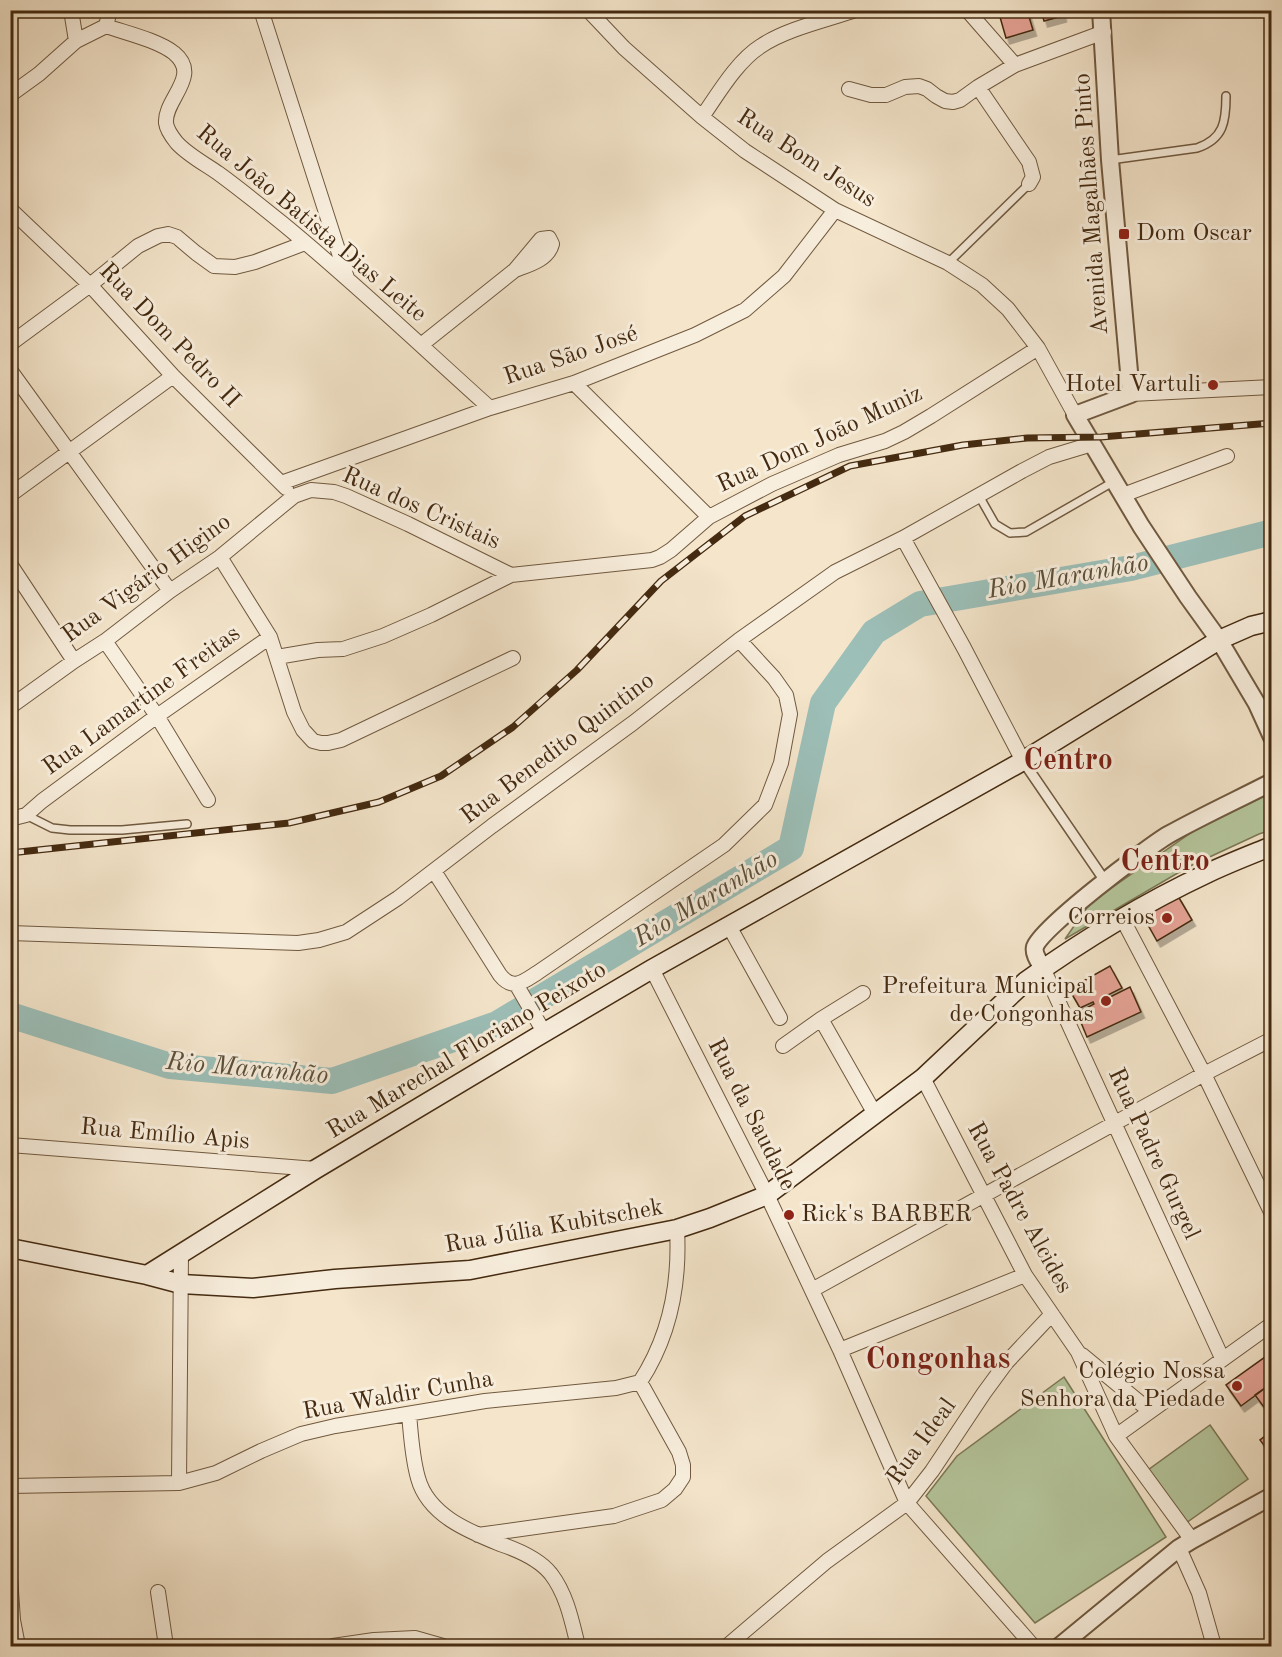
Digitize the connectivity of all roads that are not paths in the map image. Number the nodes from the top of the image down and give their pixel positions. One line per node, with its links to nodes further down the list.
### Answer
1 (71, 10): 10 (street)
2 (110, 10): 8 (street)
3 (261, 10): 24 (street)
4 (588, 10): 16 (street, Rua Bom Jesus)
5 (856, 10): 16 (street)
6 (967, 10): 11 (street)
7 (1101, 10): 9 (street, Avenida Magalhães Pinto)
8 (106, 26): 10 (street); 21 (street, Rua João Batista Dias Leite)
9 (1104, 32): 11 (street); 17 (street, Avenida Magalhães Pinto)
10 (76, 41): 14 (street)
11 (1015, 65): 12 (street)
12 (978, 87): 13 (street); 18 (street)
13 (849, 88)
14 (10, 95)
15 (1226, 96): 17 (lane)
16 (702, 117): 20 (street, Rua Bom Jesus)
17 (1110, 160): 33 (street, Avenida Magalhães Pinto)
18 (1029, 184): 22 (lane)
19 (10, 209): 25 (street, Rua Dom Pedro II)
20 (835, 210): 22 (street, Rua Bom Jesus); 31 (street, Rua São José)
21 (305, 243): 24 (street, Rua João Batista Dias Leite); 25 (street)
22 (948, 263): 28 (street, Rua Bom Jesus)
23 (515, 270): 27 (street)
24 (346, 278): 27 (street, Rua João Batista Dias Leite)
25 (90, 285): 26 (street); 30 (street, Rua Dom Pedro II)
26 (10, 344)
27 (421, 345): 34 (street, Rua João Batista Dias Leite)
28 (1038, 348): 35 (street, Rua Bom Jesus); 45 (street, Rua Dom João Muniz)
29 (10, 370): 37 (street)
30 (173, 376): 37 (street); 39 (street, Rua Dom Pedro II)
31 (574, 383): 34 (street, Rua São José); 45 (street)
32 (1271, 387): 33 (street)
33 (1131, 394): 35 (street)
34 (490, 408): 39 (street, Rua São José)
35 (1075, 416): 36 (street)
36 (1092, 444): 40 (street); 42 (street, Rua Benedito Quintino)
37 (71, 452): 43 (street); 50 (street)
38 (1227, 456): 40 (street)
39 (281, 483): 44 (street, Rua Dom Pedro II)
40 (1119, 488): 42 (lane); 54 (street)
41 (311, 490): 44 (street, Rua Vigário Higino); 49 (street, Rua dos Cristais)
42 (978, 494): 46 (street, Rua Benedito Quintino)
43 (10, 495)
44 (294, 496): 47 (street, Rua Vigário Higino)
45 (709, 517): 49 (street, Rua Dom João Muniz)
46 (903, 538): 53 (street, Rua Benedito Quintino); 62 (street)
47 (220, 557): 50 (street, Rua Vigário Higino); 52 (street)
48 (10, 564): 58 (street)
49 (511, 575): 56 (street, Rua Dom João Muniz)
50 (170, 591): 55 (street, Rua Vigário Higino)
51 (1272, 621): 54 (main road, Rua Marechal Floriano Peixoto)
52 (270, 637): 56 (street); 60 (street, Rua Lamartine Freitas)
53 (739, 640): 69 (street, Rua Benedito Quintino); 76 (street)
54 (1219, 640): 61 (street); 62 (main road, Rua Marechal Floriano Peixoto)
55 (105, 641): 58 (street, Rua Vigário Higino); 60 (street)
56 (277, 657): 57 (street)
57 (513, 658)
58 (74, 661): 59 (street, Rua Vigário Higino)
59 (10, 707)
60 (157, 716): 64 (street); 65 (street, Rua Lamartine Freitas)
61 (1272, 737)
62 (1023, 761): 70 (street); 72 (main road, Rua Marechal Floriano Peixoto)
63 (1272, 782): 70 (street)
64 (208, 800)
65 (26, 815): 66 (street, Rua Lamartine Freitas); 67 (lane)
66 (10, 819)
67 (187, 825)
68 (1272, 846): 71 (main road, Rua Júlia Kubitschek)
69 (434, 871): 73 (street, Rua Benedito Quintino); 76 (street)
70 (1105, 881): 74 (street)
71 (1122, 918): 74 (main road, Rua Júlia Kubitschek); 83 (street)
72 (729, 926): 75 (main road, Rua Marechal Floriano Peixoto); 78 (street)
73 (10, 933)
74 (1043, 968): 84 (main road, Rua Júlia Kubitschek); 86 (street, Rua Padre Gurgel)
75 (652, 969): 80 (main road, Rua Marechal Floriano Peixoto); 89 (street, Rua da Saudade)
76 (516, 984): 80 (street)
77 (863, 993): 79 (street)
78 (780, 1018)
79 (820, 1019): 82 (street); 85 (street)
80 (541, 1027): 88 (main road, Rua Marechal Floriano Peixoto)
81 (1272, 1039): 83 (street)
82 (783, 1046)
83 (1204, 1074): 86 (street); 91 (street)
84 (922, 1078): 85 (main road, Rua Júlia Kubitschek); 90 (street, Rua Padre Alcides)
85 (875, 1114): 89 (main road, Rua Júlia Kubitschek)
86 (1114, 1125): 90 (street); 103 (street, Rua Padre Gurgel)
87 (10, 1145): 88 (street, Rua Emílio Apis)
88 (316, 1169): 94 (main road, Rua Marechal Floriano Peixoto)
89 (767, 1196): 92 (main road, Rua Júlia Kubitschek); 98 (street, Rua da Saudade)
90 (985, 1196): 96 (street, Rua Padre Alcides); 98 (street)
91 (1272, 1214)
92 (677, 1228): 97 (main road, Rua Júlia Kubitschek); 104 (street)
93 (10, 1248): 95 (main road, Rua Júlia Kubitschek)
94 (181, 1253): 95 (main road, Rua Marechal Floriano Peixoto); 97 (street)
95 (147, 1275): 97 (main road, Rua Júlia Kubitschek)
96 (1025, 1275): 99 (street, Rua Padre Alcides); 101 (street)
97 (181, 1284): 108 (street)
98 (812, 1290): 101 (street, Rua da Saudade)
99 (1052, 1314): 102 (street, Rua Padre Alcides); 111 (street, Rua Ideal)
100 (1272, 1324): 103 (street)
101 (840, 1350): 111 (street, Rua da Saudade)
102 (1078, 1352): 105 (street); 107 (street, Rua Padre Alcides)
103 (1222, 1358): 105 (street)
104 (640, 1382): 106 (street, Rua Waldir Cunha); 112 (street)
105 (1150, 1410): 107 (street)
106 (409, 1414): 108 (street, Rua Waldir Cunha); 112 (street)
107 (1116, 1436): 113 (street, Rua Padre Alcides)
108 (179, 1483): 109 (street, Rua Waldir Cunha)
109 (10, 1486)
110 (1272, 1496): 113 (street)
111 (907, 1503): 121 (street, Rua Ideal); 122 (street, Rua da Saudade)
112 (478, 1535): 120 (street)
113 (1185, 1544): 123 (street); 124 (street, Rua Padre Alcides)
114 (10, 1577): 116 (street)
115 (158, 1592): 117 (street)
116 (18, 1647)
117 (166, 1647)
118 (333, 1647): 119 (street)
119 (443, 1647)
120 (578, 1647)
121 (727, 1647)
122 (1033, 1647)
123 (1060, 1647)
124 (1214, 1647)

